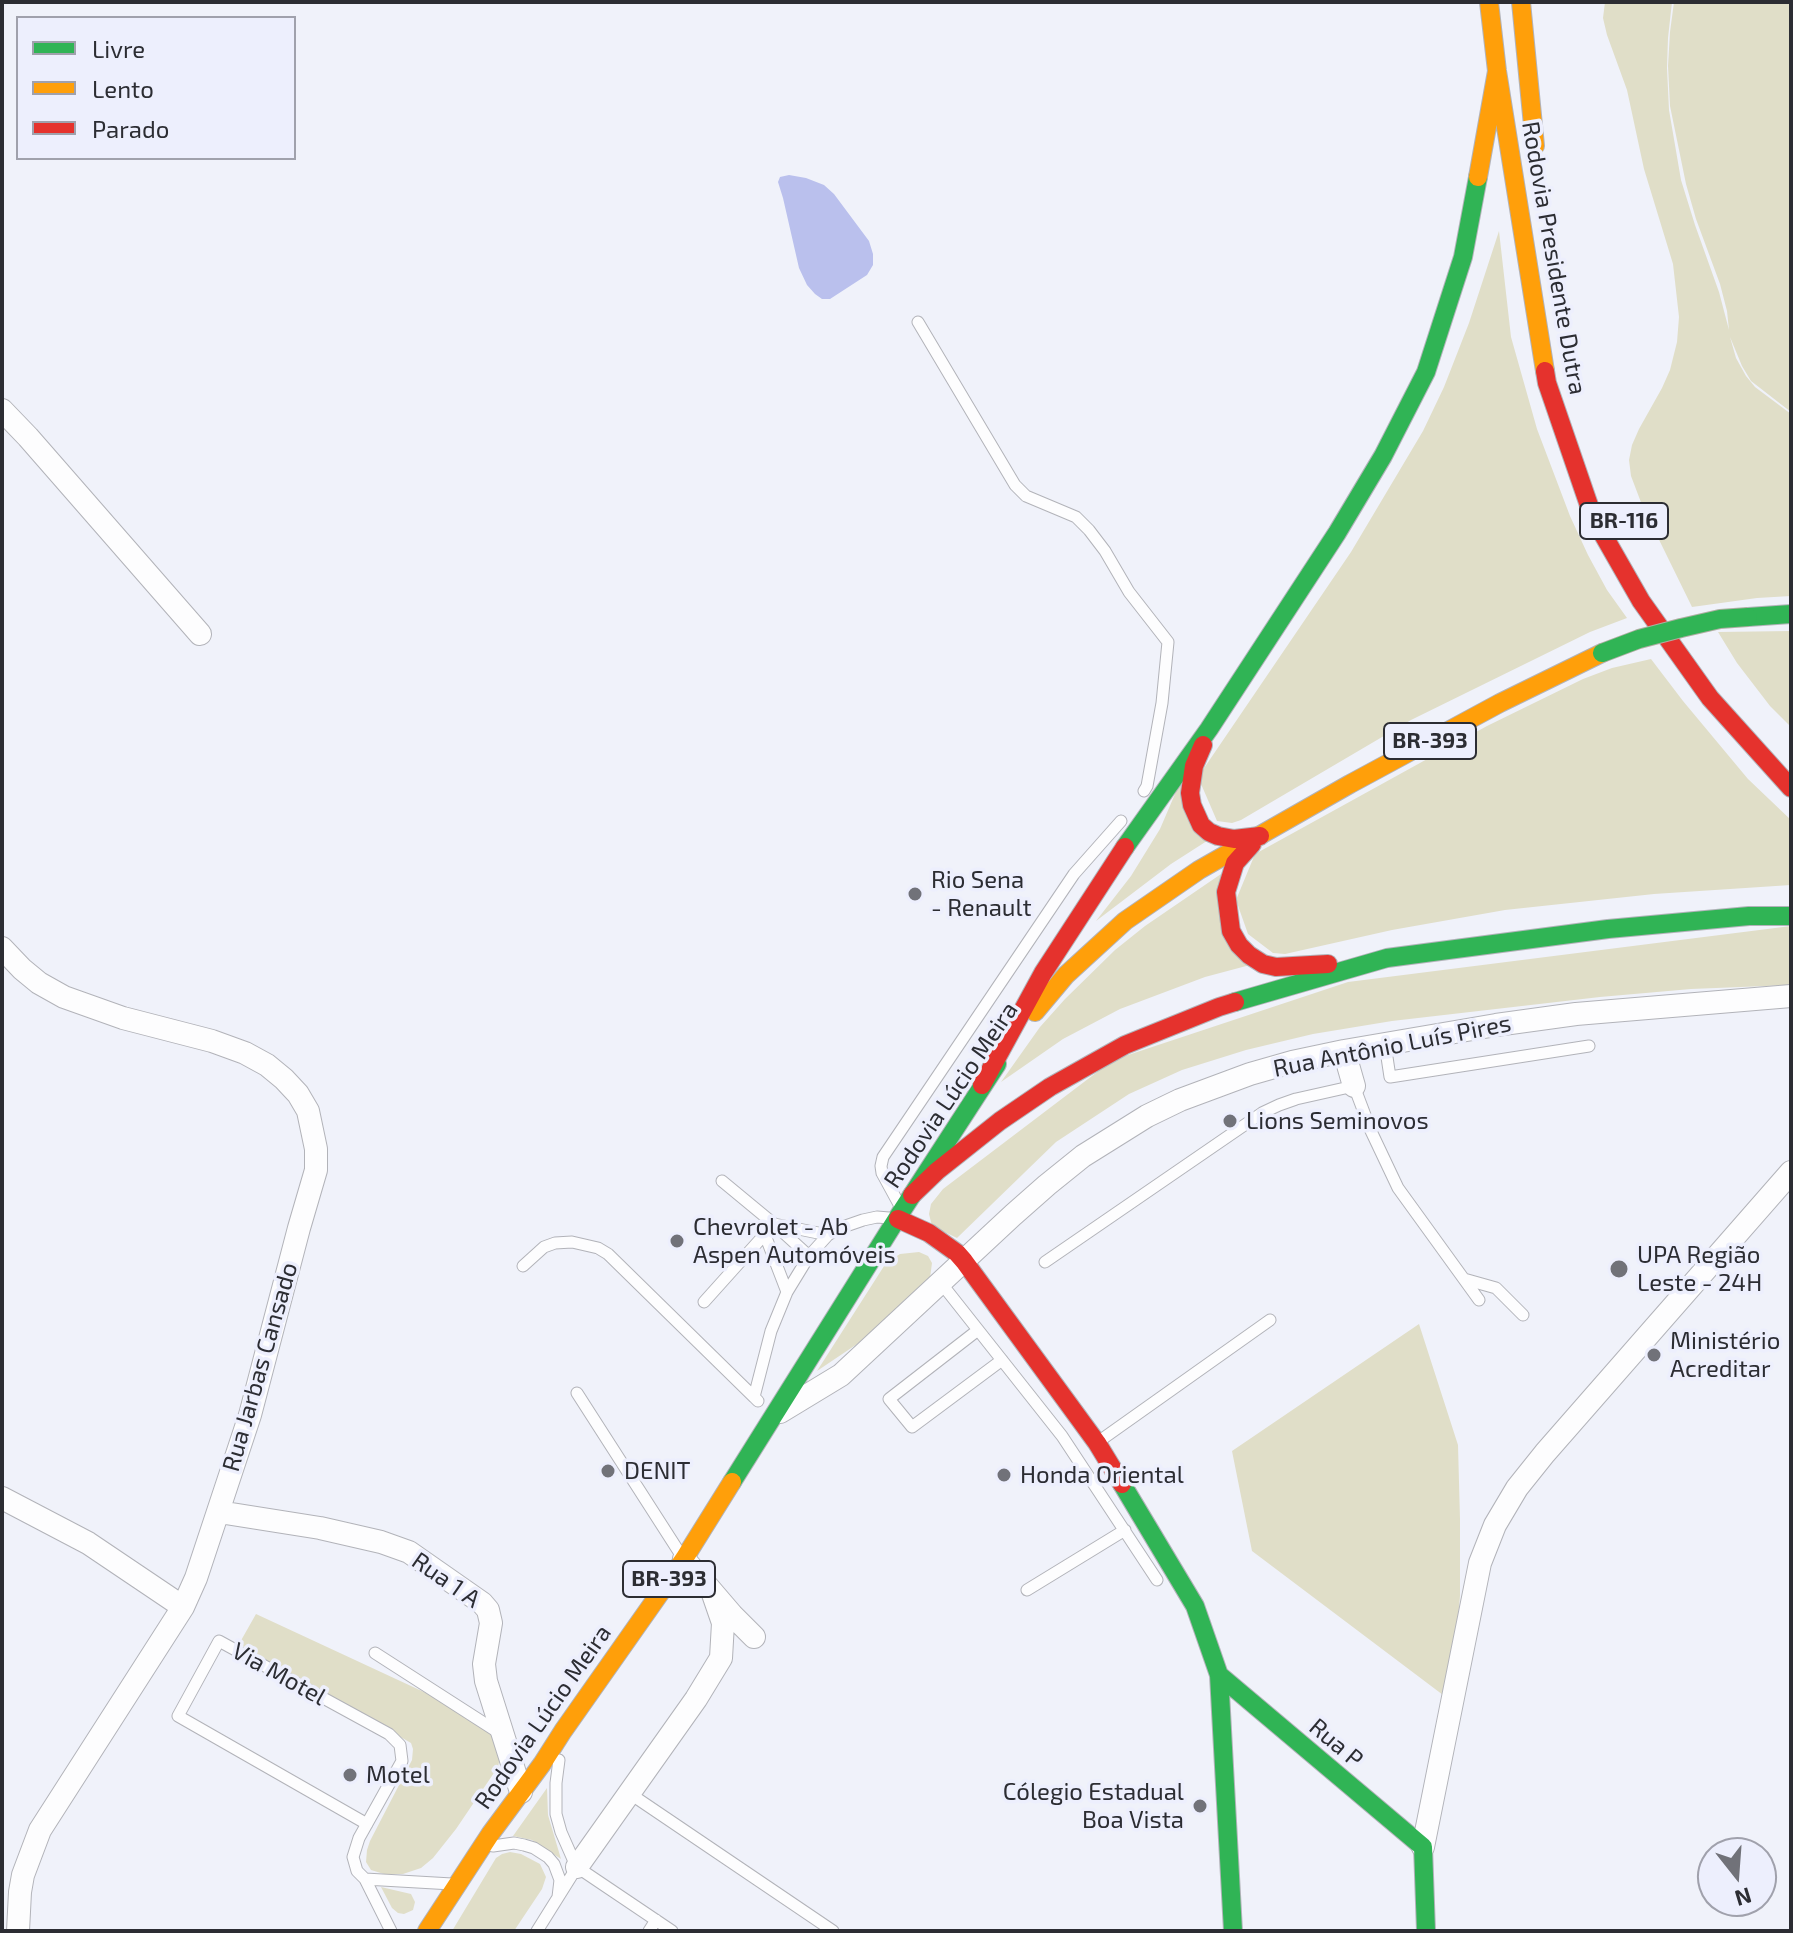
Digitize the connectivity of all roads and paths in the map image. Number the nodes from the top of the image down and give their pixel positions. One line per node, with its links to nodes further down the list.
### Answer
1 (1489, 2): 3 (main road, Rodovia Presidente Dutra / BR-116)
2 (1521, 2): 4 (main road, Rodovia Presidente Dutra)
3 (1497, 71): 11 (main road); 12 (main road, Rodovia Presidente Dutra / BR-116)
4 (1537, 159)
5 (918, 322): 13 (lane)
6 (2, 410): 9 (street)
7 (1678, 610): 10 (main road)
8 (1791, 614): 15 (main road, Rodovia Lúcio Meira / BR-393, bridge)
9 (200, 634)
10 (1697, 636)
11 (1209, 729): 13 (main road); 15 (main road)
12 (1791, 788)
13 (1150, 792): 23 (main road)
14 (1126, 816): 27 (lane)
15 (1260, 836): 18 (main road); 23 (main road, Rodovia Lúcio Meira / BR-393)
16 (1791, 916): 18 (main road)
17 (2, 948): 49 (street, Rua Jarbas Cansado)
18 (1387, 958): 27 (main road)
19 (1791, 996): 20 (street, Rua Antônio Luís Pires)
20 (1385, 1044): 21 (lane); 22 (street, Rua Antônio Luís Pires)
21 (1589, 1046)
22 (1344, 1051): 24 (street); 32 (street, Rua Antônio Luís Pires)
23 (982, 1085): 27 (main road, Rodovia Lúcio Meira / BR-393)
24 (1354, 1086): 33 (lane); 35 (lane)
25 (1788, 1179): 64 (street)
26 (722, 1181): 28 (lane)
27 (904, 1208): 30 (lane); 32 (main road); 46 (main road, Rodovia Lúcio Meira / BR-393)
28 (774, 1224): 29 (lane); 30 (lane); 31 (lane)
29 (765, 1235): 37 (lane); 39 (lane)
30 (828, 1235): 31 (lane)
31 (809, 1256): 37 (lane)
32 (964, 1261): 36 (street, Rua Antônio Luís Pires); 47 (main road)
33 (1045, 1262)
34 (523, 1266): 45 (lane)
35 (1463, 1279): 38 (lane); 40 (lane)
36 (941, 1283): 42 (lane); 46 (street, Rua Antônio Luís Pires)
37 (787, 1292): 45 (lane)
38 (1479, 1300)
39 (704, 1302)
40 (1523, 1315)
41 (1270, 1320): 47 (lane)
42 (978, 1330): 43 (lane); 43 (lane)
43 (1002, 1360): 50 (lane)
44 (577, 1393): 51 (lane)
45 (754, 1397): 46 (lane)
46 (772, 1417): 51 (main road, Rodovia Lúcio Meira / BR-393)
47 (1097, 1443): 58 (main road)
48 (2, 1498): 55 (street)
49 (219, 1512): 55 (street, Rua Jarbas Cansado); 60 (street, Rua 1 A)
50 (1125, 1530): 52 (lane); 53 (lane)
51 (684, 1559): 54 (street); 59 (main road, Rodovia Lúcio Meira / BR-393)
52 (1157, 1580)
53 (1027, 1590)
54 (713, 1594): 56 (street); 62 (street)
55 (183, 1607): 72 (street, Rua Jarbas Cansado)
56 (754, 1637)
57 (375, 1653): 60 (lane)
58 (1219, 1675): 64 (main road, Rua P); 78 (main road)
59 (563, 1731): 61 (main road, Rodovia Lúcio Meira / BR-393); 66 (lane)
60 (505, 1736): 61 (street, Rua 1 A)
61 (521, 1792): 65 (main road, Rodovia Lúcio Meira / BR-393)
62 (629, 1793): 66 (street); 77 (lane)
63 (367, 1824): 63 (lane, Via Motel); 67 (lane)
64 (1423, 1847): 79 (main road)
65 (478, 1853): 68 (main road, Rodovia Lúcio Meira / BR-393); 69 (lane)
66 (577, 1867): 69 (lane); 70 (lane)
67 (365, 1879): 68 (lane); 73 (lane)
68 (457, 1884): 71 (main road, Rodovia Lúcio Meira / BR-393)
69 (558, 1897): 74 (lane)
70 (656, 1920): 75 (lane); 76 (lane)
71 (429, 1930)
72 (18, 1931)
73 (391, 1931)
74 (537, 1931)
75 (649, 1931)
76 (672, 1931)
77 (833, 1931)
78 (1233, 1931)
79 (1426, 1931)

